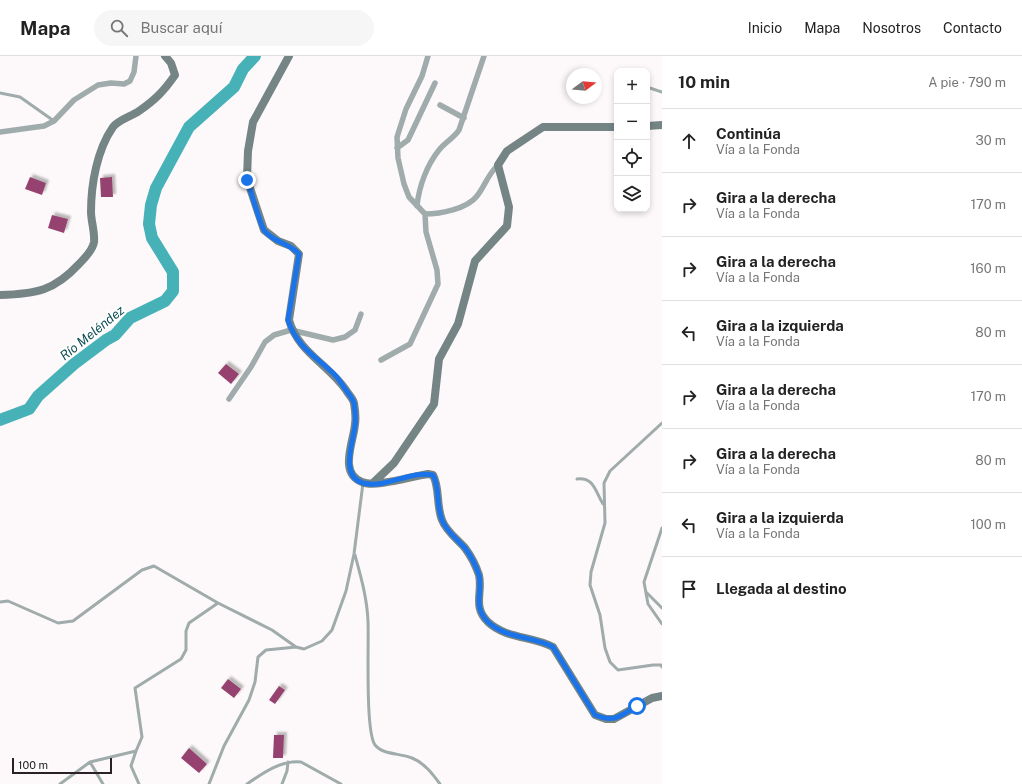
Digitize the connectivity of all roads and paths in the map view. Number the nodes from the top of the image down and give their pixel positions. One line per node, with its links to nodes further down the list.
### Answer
1 (136, 56): 12 (street)
2 (165, 56): 21 (street)
3 (289, 56): 23 (street)
4 (428, 56): 17 (street)
5 (484, 56): 11 (street)
6 (435, 83): 17 (street)
7 (650, 88): 8 (lane)
8 (662, 92)
9 (0, 93): 12 (lane)
10 (440, 105): 11 (street)
11 (464, 118): 19 (street)
12 (54, 121): 16 (street)
13 (662, 125): 14 (street)
14 (650, 126)
15 (614, 127): 18 (street)
16 (0, 132)
17 (397, 148): 19 (street)
18 (498, 165): 20 (street); 29 (street)
19 (417, 206): 20 (street)
20 (425, 214): 24 (street)
21 (0, 295)
22 (361, 314): 23 (street)
23 (291, 330): 25 (street); 28 (street)
24 (381, 360)
25 (229, 399)
26 (662, 423): 30 (lane)
27 (577, 480): 30 (lane)
28 (362, 483): 29 (street); 32 (lane)
29 (373, 483): 40 (street)
30 (604, 505): 39 (lane)
31 (662, 528): 33 (lane)
32 (354, 554): 38 (lane); 51 (lane)
33 (644, 591): 36 (lane); 37 (lane)
34 (0, 602): 35 (lane)
35 (218, 603): 38 (lane); 41 (lane)
36 (662, 608)
37 (662, 624)
38 (296, 647): 47 (lane)
39 (662, 668)
40 (662, 696)
41 (136, 751): 42 (lane); 46 (lane)
42 (90, 762): 44 (lane); 45 (lane)
43 (288, 762): 48 (lane); 49 (lane); 50 (lane)
44 (60, 784)
45 (103, 784)
46 (139, 784)
47 (208, 784)
48 (247, 784)
49 (282, 784)
50 (341, 784)
51 (440, 784)

